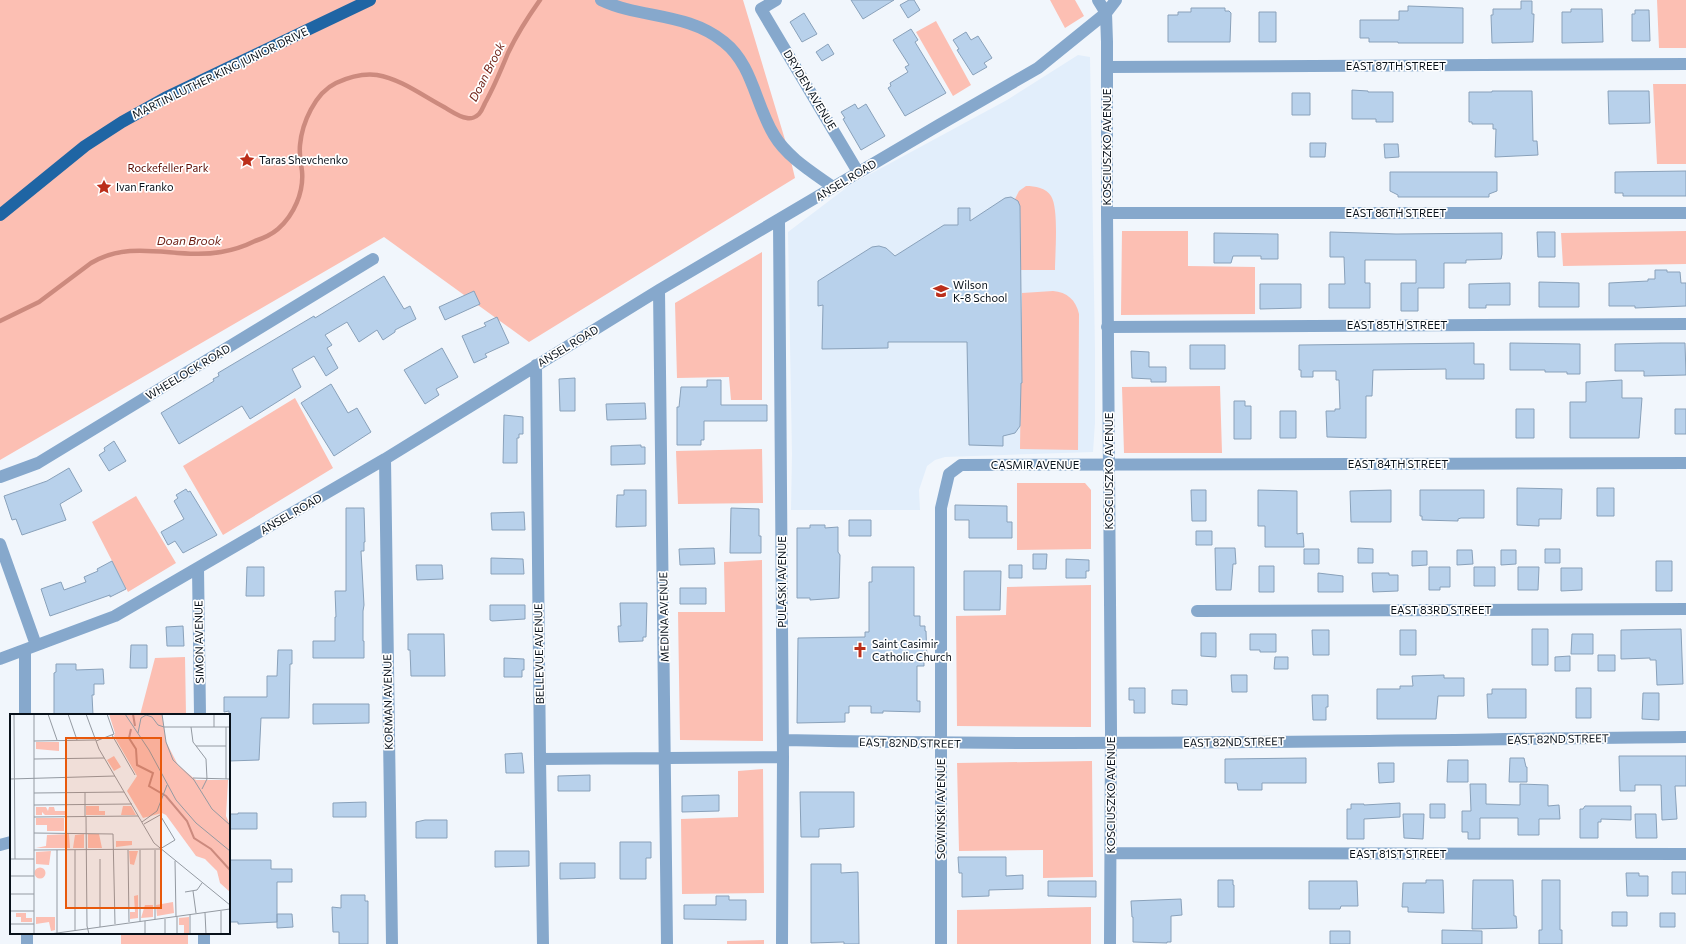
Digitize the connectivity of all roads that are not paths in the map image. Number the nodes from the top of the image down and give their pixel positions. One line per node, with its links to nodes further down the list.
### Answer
1 (370, 0): 13 (main road, MARTIN LUTHER KING JUNIOR DRIVE)
2 (601, 0): 10 (street)
3 (776, 0): 9 (street, DRYDEN AVENUE)
4 (1098, 0): 6 (street)
5 (1116, 0): 6 (street, ANSEL ROAD)
6 (1106, 13): 8 (street, KOSCIUSZKO AVENUE); 9 (street, ANSEL ROAD)
7 (1686, 64): 8 (street, EAST 87TH STREET)
8 (1107, 67): 11 (street, KOSCIUSZKO AVENUE)
9 (858, 172): 10 (street, ANSEL ROAD)
10 (833, 187): 14 (street, ANSEL ROAD)
11 (1107, 213): 12 (street, EAST 86TH STREET); 18 (street, KOSCIUSZKO AVENUE)
12 (1686, 213)
13 (0, 215)
14 (779, 220): 16 (street, ANSEL ROAD); 35 (street, PULASKI AVENUE)
15 (373, 259): 24 (street, WHEELOCK ROAD)
16 (659, 290): 19 (street, ANSEL ROAD); 38 (street, MEDINA AVENUE)
17 (1686, 324): 18 (street, EAST 85TH STREET)
18 (1107, 327): 22 (street, KOSCIUSZKO AVENUE)
19 (536, 365): 20 (street, ANSEL ROAD); 40 (street, BELLEVUE AVENUE)
20 (385, 459): 26 (street, ANSEL ROAD); 45 (street, KORMAN AVENUE)
21 (1686, 463): 22 (street, EAST 84TH STREET)
22 (1109, 464): 23 (street, CASMIR AVENUE); 37 (street, KOSCIUSZKO AVENUE)
23 (961, 465): 36 (street, SOWINSKI AVENUE)
24 (0, 477)
25 (0, 544): 29 (street)
26 (198, 568): 29 (street, ANSEL ROAD); 33 (street, SIMON AVENUE)
27 (1686, 609): 28 (street, EAST 83RD STREET)
28 (1197, 611)
29 (36, 646): 30 (street, ANSEL ROAD)
30 (25, 651): 31 (street, ANSEL ROAD); 32 (street)
31 (0, 659)
32 (25, 714)
33 (200, 714)
34 (1686, 737): 37 (street, EAST 82ND STREET)
35 (783, 740): 36 (street, EAST 82ND STREET); 39 (street, PULASKI AVENUE)
36 (941, 744): 37 (street, EAST 82ND STREET); 49 (street, SOWINSKI AVENUE)
37 (1111, 744): 43 (street, KOSCIUSZKO AVENUE)
38 (666, 757): 39 (street); 40 (street); 47 (street, MEDINA AVENUE)
39 (783, 757): 48 (street, PULASKI AVENUE)
40 (540, 759): 46 (street, BELLEVUE AVENUE)
41 (10, 842): 42 (street)
42 (0, 846)
43 (1111, 853): 44 (street, EAST 81ST STREET); 50 (street, KOSCIUSZKO AVENUE)
44 (1686, 854)
45 (392, 944)
46 (544, 944)
47 (667, 944)
48 (782, 944)
49 (941, 944)
50 (1110, 944)

